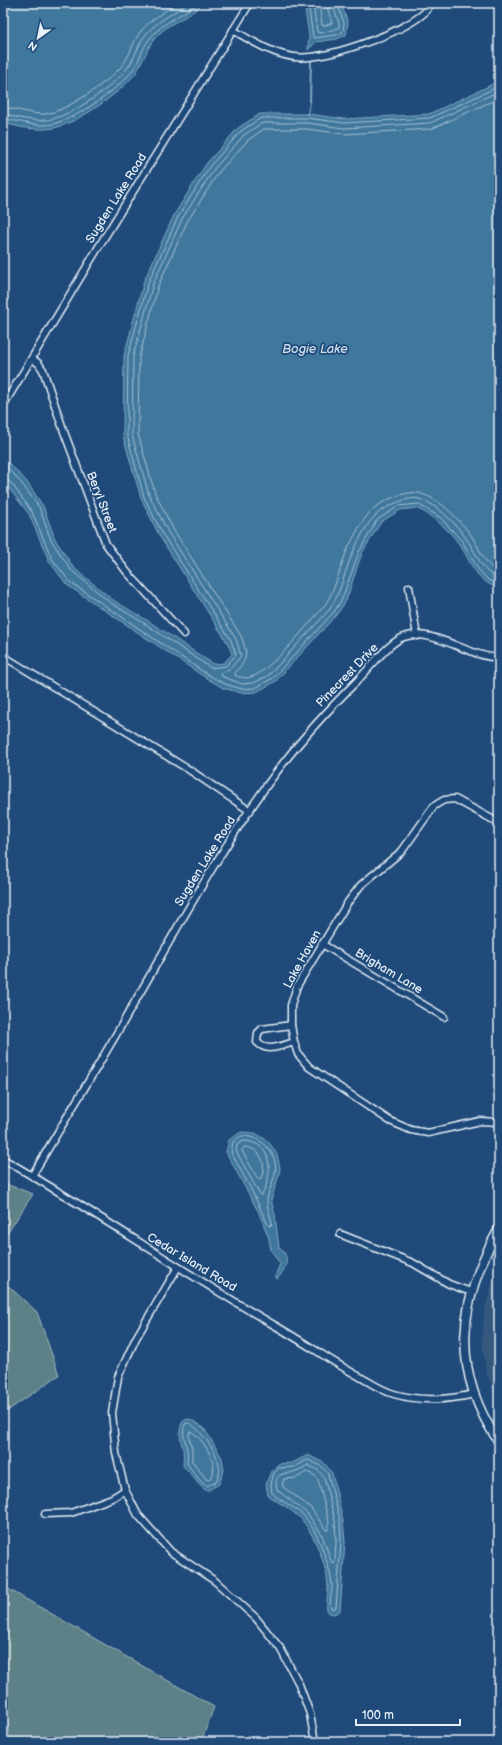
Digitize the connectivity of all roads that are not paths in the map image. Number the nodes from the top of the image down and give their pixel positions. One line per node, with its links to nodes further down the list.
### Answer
1 (250, 3): 3 (street, Sugden Lake Road)
2 (431, 3): 3 (street)
3 (233, 30): 4 (street, Sugden Lake Road)
4 (32, 358): 5 (street, Sugden Lake Road); 7 (street, Beryl Street)
5 (3, 406)
6 (409, 588): 8 (street)
7 (184, 634)
8 (417, 636): 10 (street, Pinecrest Drive); 11 (street, Pinecrest Drive)
9 (3, 656): 11 (street, Sugden Lake Road)
10 (499, 658)
11 (250, 811): 19 (street, Sugden Lake Road)
12 (499, 823): 13 (street, Lake Haven)
13 (322, 944): 14 (street, Brigham Lane); 15 (street, Lake Haven)
14 (444, 1017)
15 (291, 1025): 16 (street, Lake Haven); 16 (street)
16 (294, 1042): 17 (street, Lake Haven)
17 (499, 1122)
18 (3, 1160): 19 (street, Cedar Island Road)
19 (32, 1176): 22 (street, Cedar Island Road)
20 (499, 1229): 23 (main road)
21 (340, 1234): 23 (street)
22 (178, 1267): 24 (street, Cedar Island Road); 26 (street)
23 (471, 1292): 24 (main road)
24 (475, 1394): 25 (main road)
25 (499, 1442)
26 (125, 1490): 27 (street); 29 (street)
27 (46, 1514)
28 (499, 1740): 30 (street)
29 (315, 1742)
30 (497, 1742)

